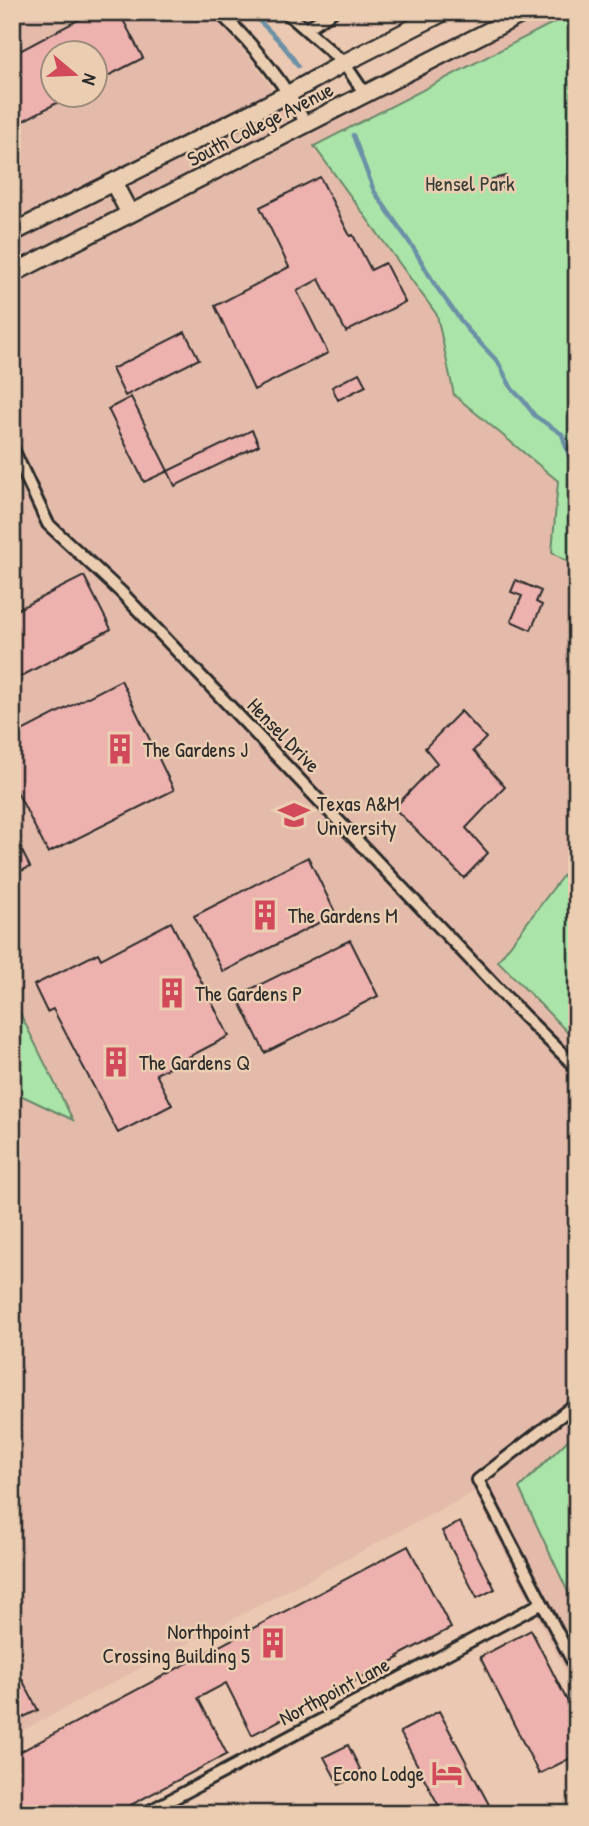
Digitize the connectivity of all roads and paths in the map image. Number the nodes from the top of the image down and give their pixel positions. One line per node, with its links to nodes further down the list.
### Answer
1 (219, 12): 8 (street)
2 (285, 12): 6 (street)
3 (332, 12): 6 (street)
4 (444, 12): 7 (main road, South College Avenue)
5 (526, 12): 9 (main road, South College Avenue)
6 (306, 29): 7 (street)
7 (344, 63): 8 (main road, South College Avenue); 9 (street)
8 (290, 93): 10 (street); 11 (main road, South College Avenue)
9 (365, 94): 10 (main road, South College Avenue)
10 (306, 124): 12 (main road, South College Avenue)
11 (113, 182): 12 (main road); 13 (main road, South College Avenue)
12 (130, 214): 14 (main road, South College Avenue)
13 (12, 233)
14 (12, 274)
15 (12, 447): 16 (street, Hensel Drive)
16 (577, 1068)
17 (577, 1403): 18 (street)
18 (542, 1603): 19 (street); 20 (street, Northpoint Lane)
19 (577, 1670)
20 (144, 1814)

